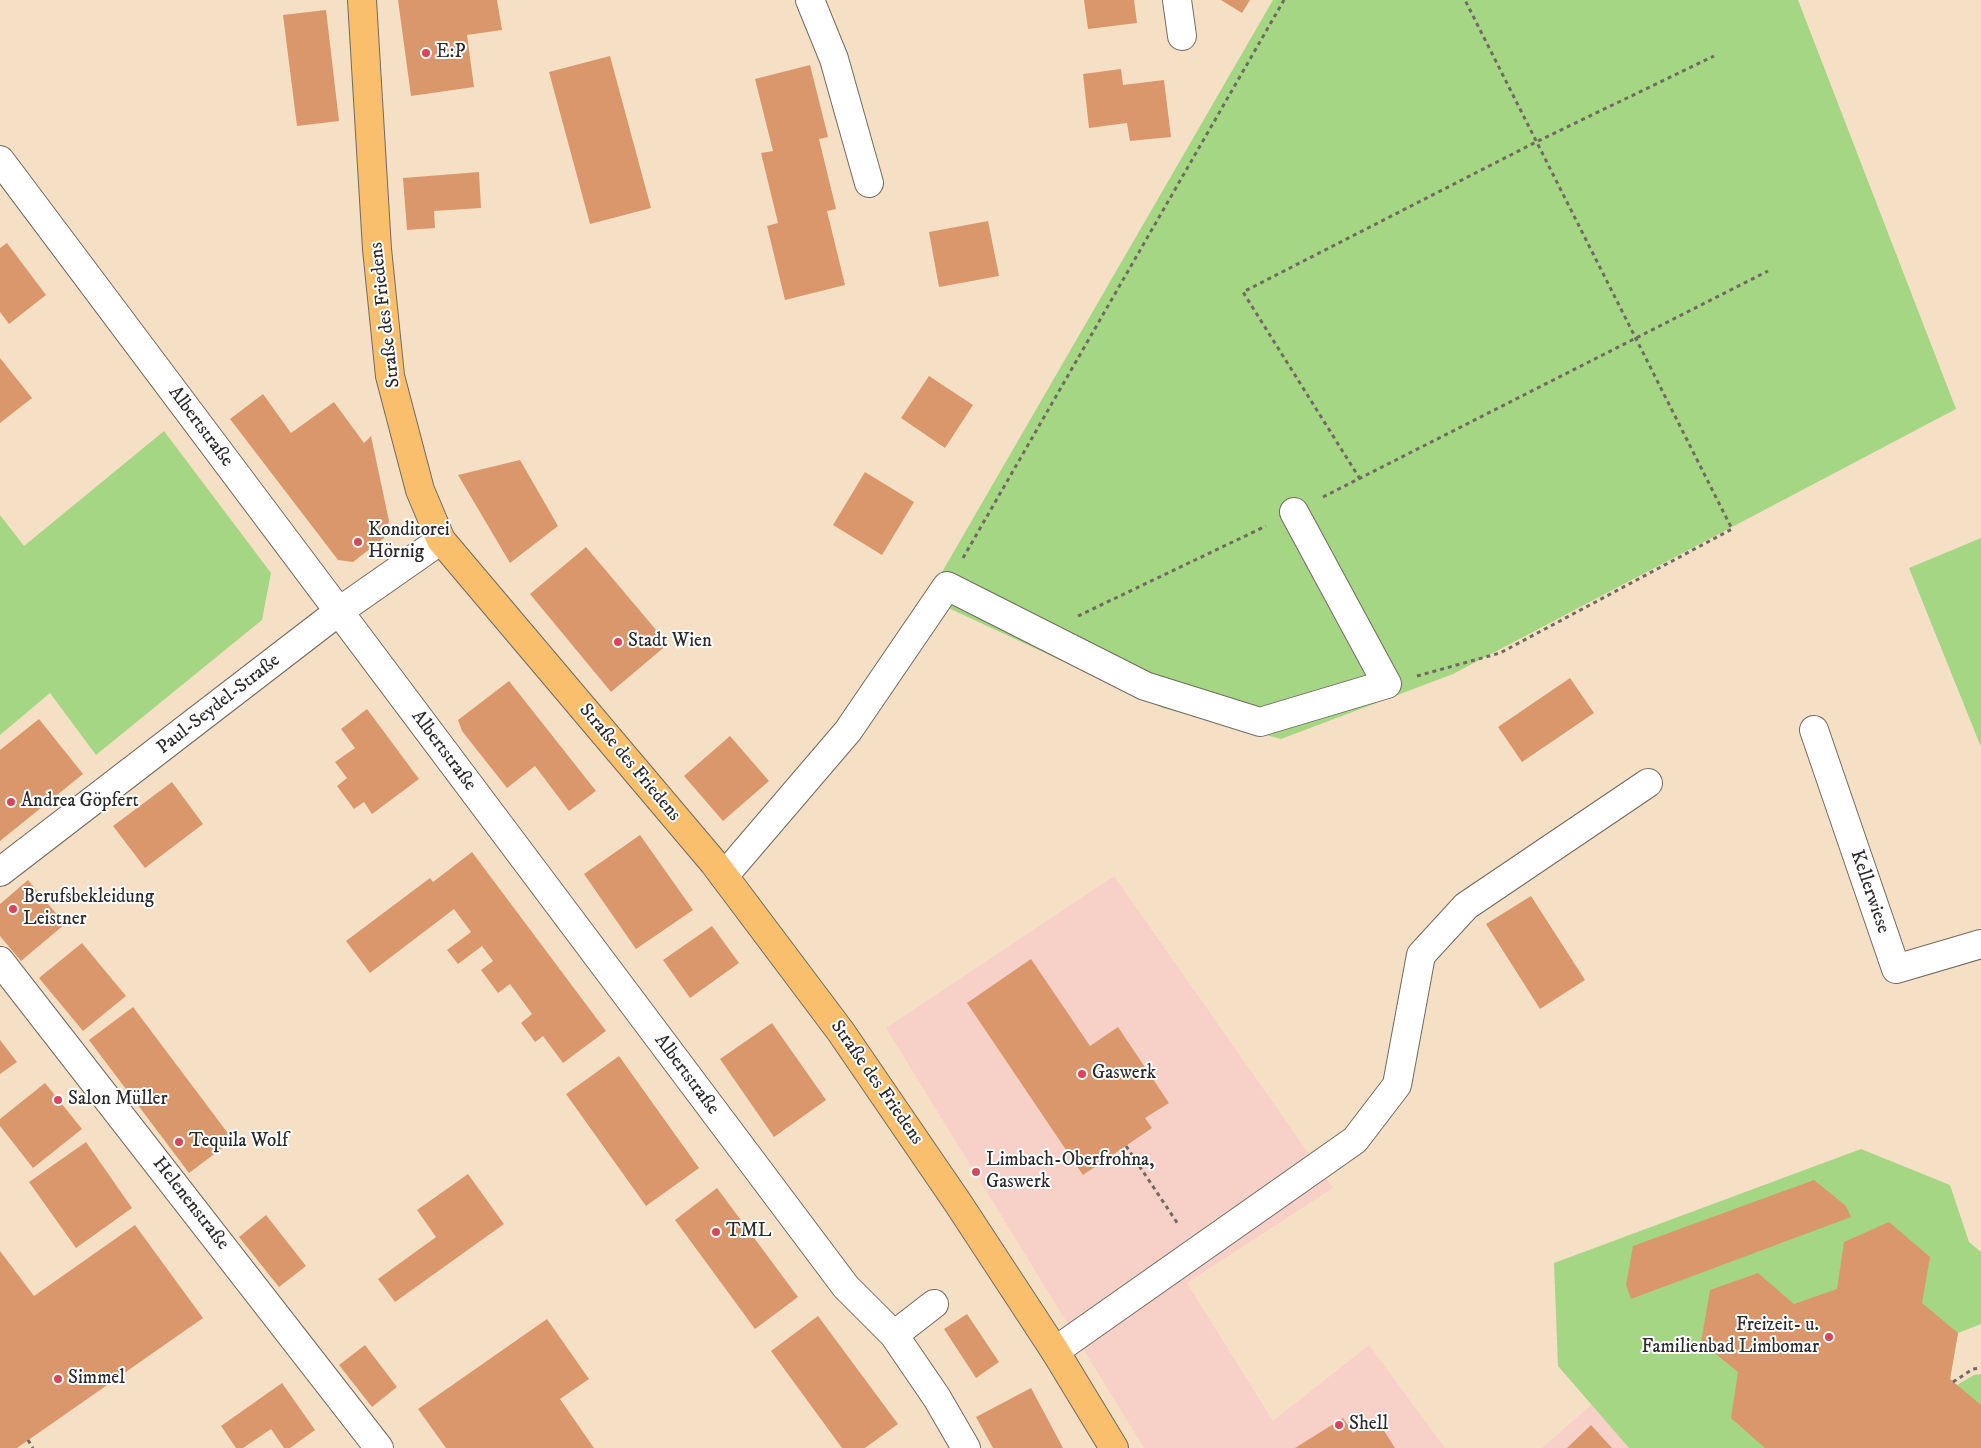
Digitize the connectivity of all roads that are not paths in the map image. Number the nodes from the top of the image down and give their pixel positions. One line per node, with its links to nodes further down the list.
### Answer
1 (362, 0): 8 (main road, Straße des Friedens)
2 (810, 0): 6 (street)
3 (1177, 0): 4 (street)
4 (1182, 36)
5 (0, 160): 9 (street, Albertstraße)
6 (869, 183)
7 (1294, 512): 13 (street)
8 (440, 540): 9 (street, Paul-Seydel-Straße); 13 (main road, Straße des Friedens)
9 (338, 612): 12 (street, Paul-Seydel-Straße); 17 (street, Albertstraße)
10 (1814, 730): 14 (street, Kellerwiese)
11 (1648, 783): 18 (street)
12 (0, 872)
13 (724, 876): 18 (main road, Straße des Friedens)
14 (1981, 944)
15 (0, 962): 19 (street, Helenenstraße)
16 (934, 1304): 17 (street)
17 (894, 1335): 20 (street, Albertstraße)
18 (1055, 1352): 21 (main road, Straße des Friedens)
19 (379, 1448)
20 (966, 1448)
21 (1114, 1448)

